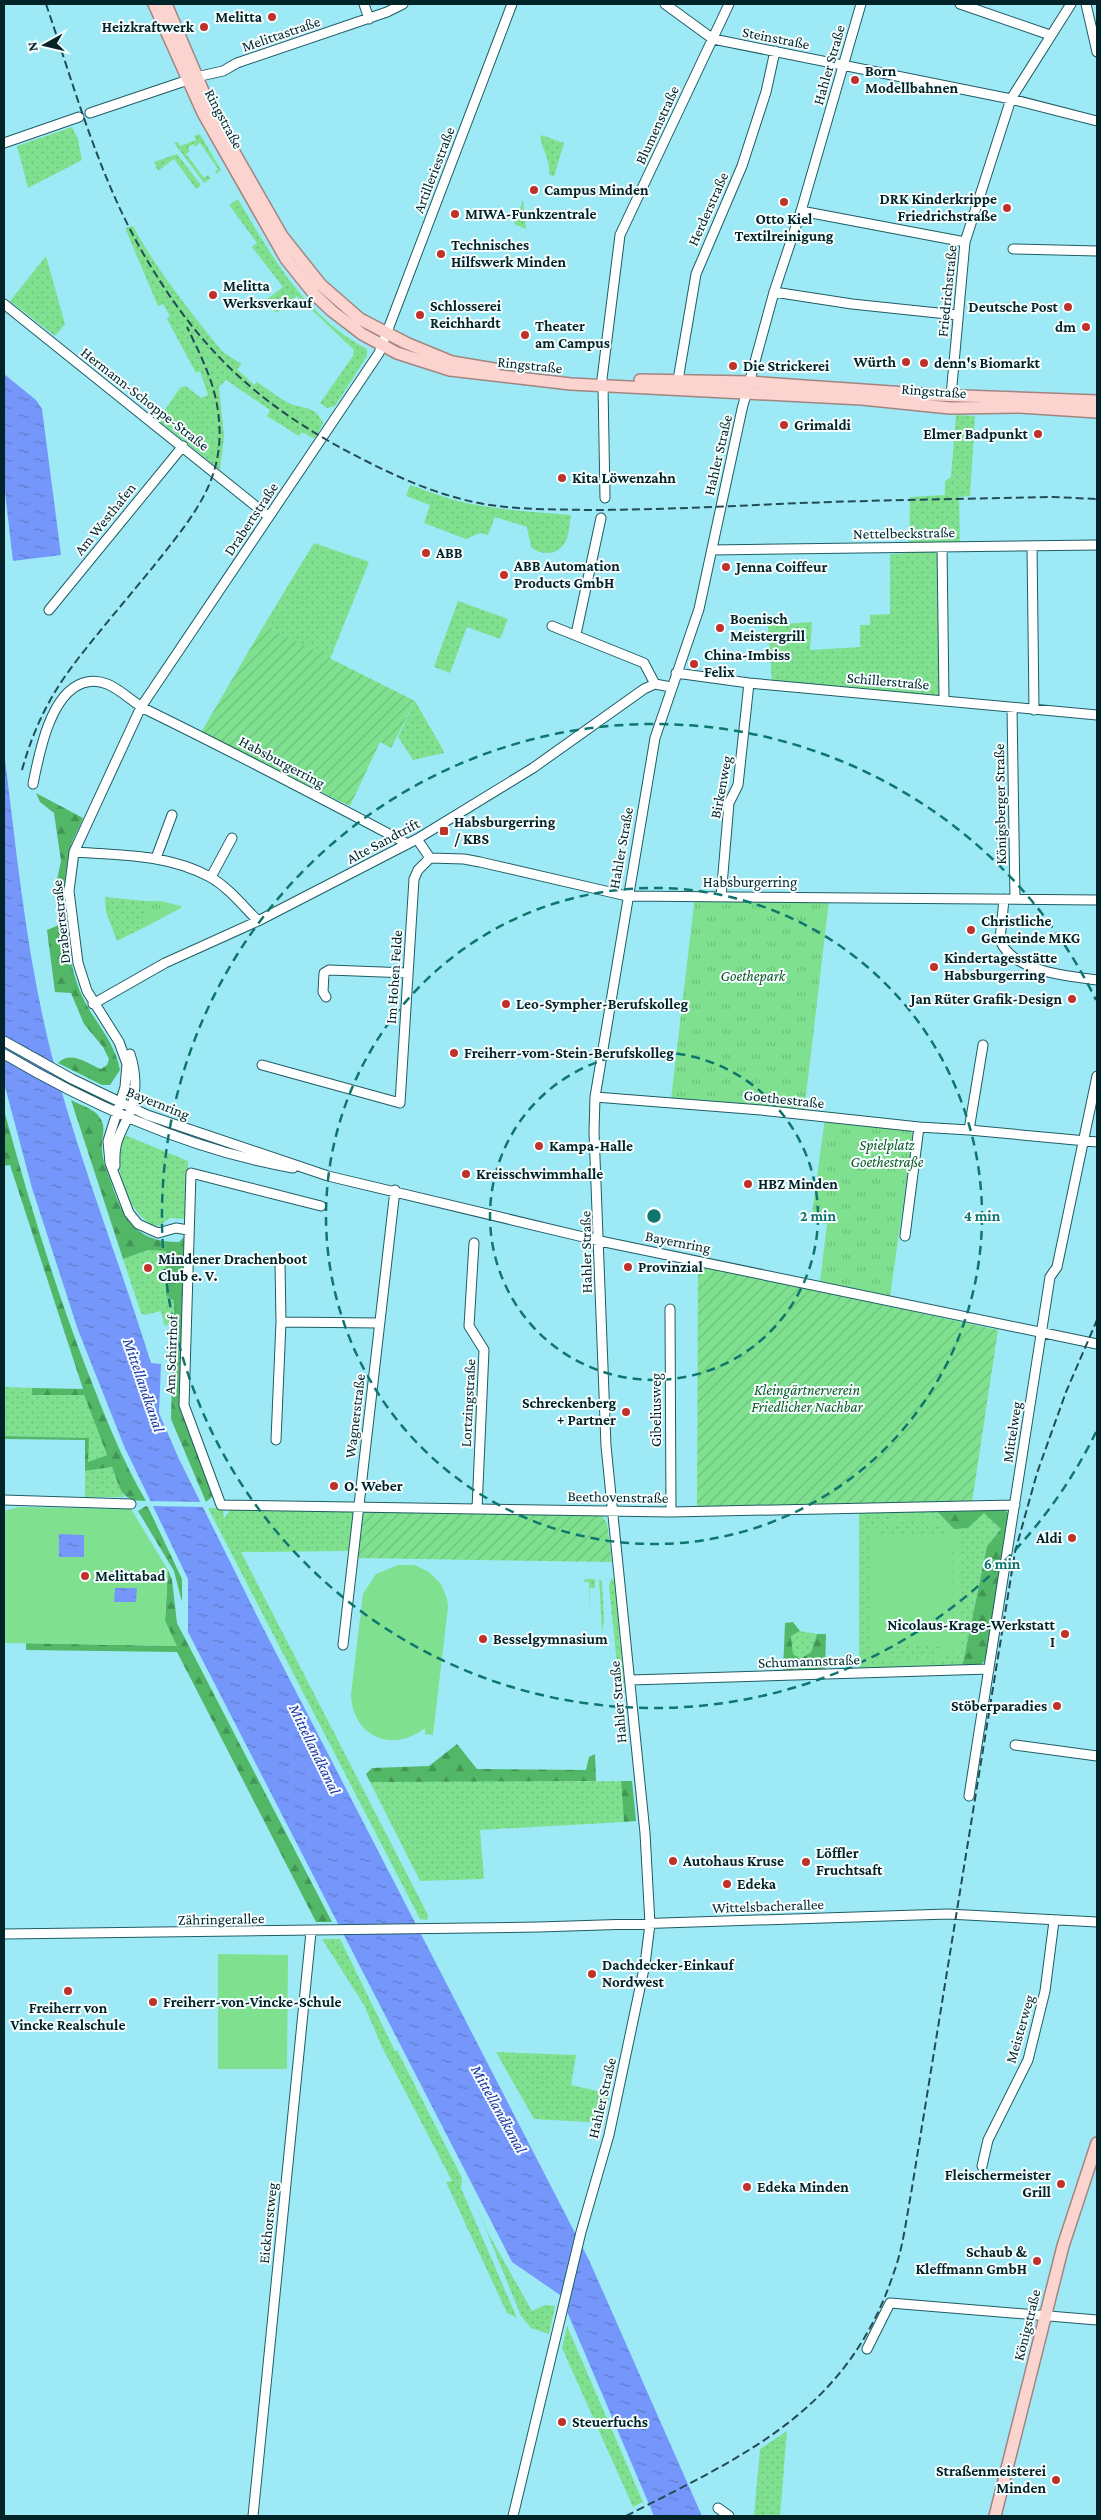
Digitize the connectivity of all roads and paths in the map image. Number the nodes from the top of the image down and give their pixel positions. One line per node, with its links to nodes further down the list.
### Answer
1 (154, 4): 18 (main road, Ringstraße)
2 (166, 4): 18 (main road, Ringstraße)
3 (364, 4): 12 (street)
4 (403, 4): 12 (street, Melittastraße)
5 (512, 4): 31 (street, Artilleriestraße)
6 (665, 4): 14 (street, Steinstraße)
7 (729, 4): 14 (street, Blumenstraße)
8 (861, 4): 17 (street, Hahler Straße)
9 (960, 4): 13 (street)
10 (1071, 4): 13 (street, Friedrichstraße)
11 (1086, 4): 16 (street)
12 (369, 19): 18 (street, Melittastraße)
13 (1050, 35): 19 (street, Friedrichstraße)
14 (713, 39): 15 (street, Steinstraße); 34 (street, Blumenstraße)
15 (775, 51): 17 (street, Steinstraße); 33 (street, Herderstraße)
16 (1097, 52)
17 (843, 65): 19 (street, Steinstraße); 24 (street, Hahler Straße)
18 (192, 79): 20 (street, Melittastraße); 31 (main road, Ringstraße); 32 (main road, Ringstraße)
19 (1011, 99): 22 (street, Steinstraße); 25 (street, Friedrichstraße)
20 (90, 113)
21 (79, 117): 23 (street)
22 (1097, 121)
23 (4, 143)
24 (800, 211): 25 (street); 28 (street, Hahler Straße)
25 (965, 242): 30 (street, Friedrichstraße)
26 (1013, 249): 27 (street)
27 (1097, 251)
28 (774, 292): 30 (street); 35 (street, Hahler Straße)
29 (4, 304): 39 (street, Hermann-Schoppe-Straße)
30 (957, 315): 36 (street, Friedrichstraße)
31 (388, 334): 32 (street, Artilleriestraße); 34 (main road, Ringstraße)
32 (382, 346): 34 (main road, Ringstraße); 41 (street, Drabertstraße)
33 (678, 380): 34 (main road, Ringstraße); 35 (main road, Ringstraße)
34 (602, 383): 35 (main road, Ringstraße); 40 (street, Blumenstraße)
35 (748, 388): 36 (main road, Ringstraße); 38 (main road, Ringstraße); 46 (street, Hahler Straße)
36 (951, 396): 37 (main road, Ringstraße)
37 (1097, 401)
38 (1097, 412)
39 (183, 446): 41 (street, Hermann-Schoppe-Straße); 47 (street, Am Westhafen)
40 (605, 498)
41 (268, 516): 55 (street, Drabertstraße)
42 (601, 518): 49 (street)
43 (1097, 545): 44 (street, Nettelbeckstraße)
44 (1032, 546): 45 (street, Nettelbeckstraße); 57 (street)
45 (942, 547): 46 (street, Nettelbeckstraße); 54 (street)
46 (712, 550): 50 (street, Hahler Straße)
47 (49, 610)
48 (552, 626): 49 (street)
49 (576, 634): 52 (street)
50 (676, 673): 51 (street, Schillerstraße); 53 (street, Hahler Straße)
51 (749, 683): 54 (street, Schillerstraße); 69 (street, Birkenweg)
52 (655, 684): 53 (street); 62 (street, Alte Sandtrift)
53 (671, 687): 68 (street, Hahler Straße)
54 (944, 700): 56 (street, Schillerstraße)
55 (141, 707): 59 (street); 63 (street, Habsburgerring); 64 (street, Drabertstraße)
56 (1012, 708): 57 (street, Schillerstraße); 70 (street, Königsberger Straße)
57 (1034, 710): 58 (street, Schillerstraße)
58 (1097, 715)
59 (33, 784)
60 (172, 815): 65 (street)
61 (232, 838): 67 (street)
62 (417, 839): 63 (street, Alte Sandtrift); 66 (street)
63 (408, 844): 73 (street, Alte Sandtrift)
64 (74, 852): 65 (street); 77 (street, Drabertstraße)
65 (156, 858): 67 (street)
66 (430, 858): 68 (street, Habsburgerring); 74 (street, Im Hohen Felde)
67 (210, 877): 73 (street)
68 (627, 896): 69 (street, Habsburgerring); 84 (street, Hahler Straße)
69 (721, 897): 71 (street, Habsburgerring)
70 (1015, 899): 71 (street, Habsburgerring); 72 (street, Habsburgerring)
71 (1004, 900): 75 (street)
72 (1097, 900)
73 (258, 921): 77 (street, Alte Sandtrift)
74 (408, 973): 76 (street); 82 (street, Im Hohen Felde)
75 (1097, 980)
76 (326, 997)
77 (94, 1004): 78 (street, Drabertstraße)
78 (106, 1022): 85 (street, Drabertstraße); 86 (street, Drabertstraße)
79 (4, 1040): 85 (street, Bayernring)
80 (983, 1045): 90 (street)
81 (4, 1054): 87 (street, Bayernring)
82 (262, 1065)
83 (1097, 1076): 91 (street, Mittelweg)
84 (595, 1097): 89 (street, Goethestraße); 99 (street, Hahler Straße)
85 (119, 1102): 86 (street, Bayernring); 87 (street)
86 (131, 1108): 88 (street, Drabertstraße); 93 (street, Bayernring)
87 (116, 1113): 88 (street, Bayernring); 94 (street)
88 (128, 1118): 93 (street, Bayernring); 94 (street)
89 (919, 1128): 90 (street, Goethestraße); 98 (street)
90 (969, 1130): 91 (street, Goethestraße)
91 (1083, 1142): 92 (street, Goethestraße); 105 (street, Mittelweg)
92 (1097, 1142)
93 (311, 1170): 95 (street, Bayernring)
94 (116, 1179): 97 (street)
95 (395, 1190): 99 (street, Bayernring); 104 (street, Wagnerstraße)
96 (321, 1206): 97 (street, Am Schirrhof)
97 (188, 1230): 110 (street, Am Schirrhof)
98 (905, 1236)
99 (600, 1241): 105 (street, Bayernring); 114 (street, Hahler Straße)
100 (474, 1243): 113 (street, Lortzingstraße)
101 (280, 1264): 103 (street)
102 (670, 1309): 115 (street, Gibeliusweg)
103 (281, 1322): 104 (street); 107 (street)
104 (379, 1323): 112 (street, Wagnerstraße)
105 (1041, 1334): 106 (street, Bayernring); 111 (street, Mittelweg)
106 (1097, 1344)
107 (276, 1440)
108 (4, 1500): 109 (street)
109 (131, 1504)
110 (222, 1504): 112 (street, Beethovenstraße)
111 (1015, 1505): 115 (street, Beethovenstraße); 117 (street, Mittelweg)
112 (358, 1506): 113 (street, Beethovenstraße); 116 (street, Wagnerstraße)
113 (477, 1509): 114 (street, Beethovenstraße)
114 (613, 1511): 115 (street, Beethovenstraße); 118 (street, Hahler Straße)
115 (671, 1512)
116 (343, 1645)
117 (989, 1669): 118 (street, Schumannstraße); 121 (street, Mittelweg)
118 (630, 1680): 124 (street, Hahler Straße)
119 (1015, 1745): 120 (street)
120 (1097, 1756)
121 (969, 1796)
122 (1054, 1921): 123 (street, Wittelsbacherallee); 124 (street, Wittelsbacherallee); 129 (street, Meisterweg)
123 (1097, 1922)
124 (650, 1924): 125 (street, Wittelsbacherallee); 135 (street, Hahler Straße)
125 (440, 1928): 126 (street, Zähringerallee)
126 (311, 1932): 127 (street, Zähringerallee); 134 (street, Eickhorstweg)
127 (4, 1934)
128 (1097, 2143): 130 (main road, Königstraße)
129 (982, 2166)
130 (1044, 2317): 131 (street); 132 (street); 137 (main road, Königstraße)
131 (1097, 2320)
132 (867, 2349)
133 (718, 2508): 136 (street)
134 (253, 2516)
135 (513, 2516)
136 (730, 2516)
137 (995, 2516)

